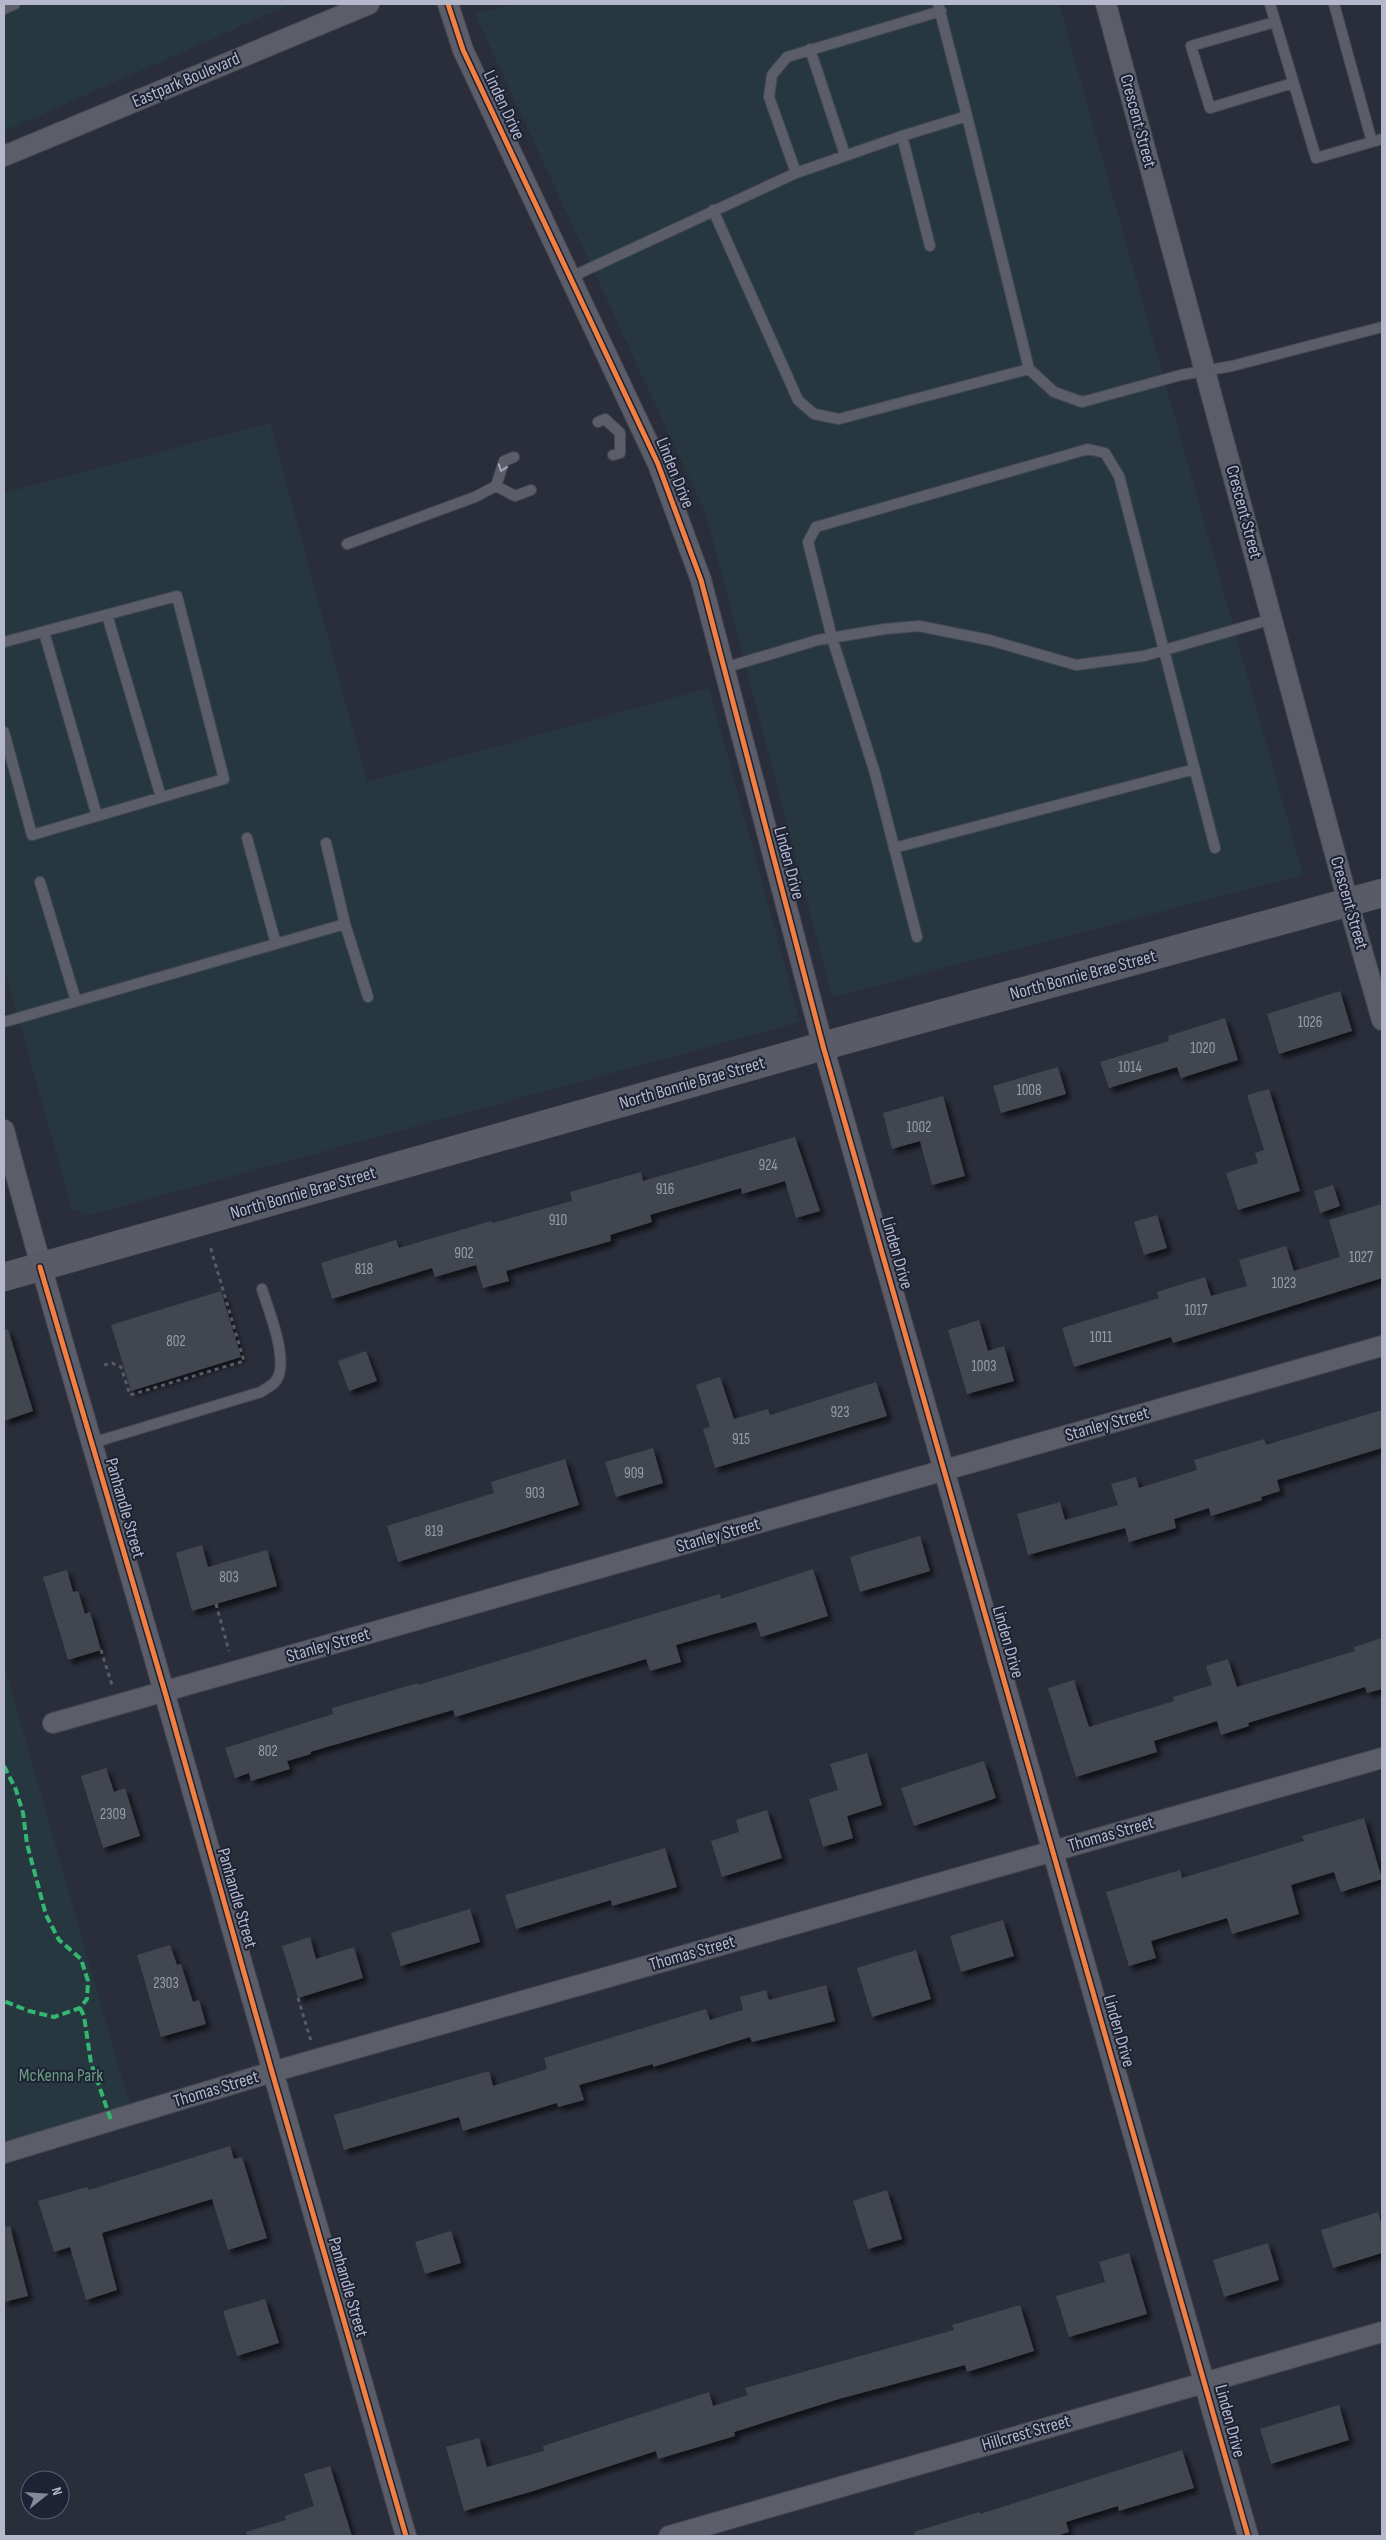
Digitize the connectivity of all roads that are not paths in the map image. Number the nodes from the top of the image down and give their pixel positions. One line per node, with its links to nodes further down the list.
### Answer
1 (15, 4): 8 (lane)
2 (369, 4): 16 (street, Eastpark Boulevard)
3 (448, 4): 20 (street, Linden Drive)
4 (1106, 4): 23 (street, Crescent Street)
5 (1270, 4): 9 (lane)
6 (1334, 4): 14 (lane)
7 (939, 8): 10 (lane); 12 (lane)
8 (4, 9)
9 (1275, 22): 11 (lane); 11 (lane)
10 (810, 49): 15 (lane); 17 (lane)
11 (1293, 83): 14 (lane)
12 (967, 116): 13 (lane); 22 (lane)
13 (902, 136): 15 (lane); 19 (lane)
14 (1377, 141)
15 (845, 155): 17 (lane)
16 (4, 156)
17 (796, 173): 18 (lane)
18 (713, 210): 20 (lane); 22 (lane)
19 (930, 246)
20 (571, 277): 25 (street, Linden Drive)
21 (1382, 327): 23 (lane)
22 (1029, 369): 23 (lane)
23 (1206, 370): 33 (street, Crescent Street)
24 (598, 422): 26 (lane)
25 (640, 424): 26 (lane); 38 (street, Linden Drive)
26 (620, 433): 27 (lane)
27 (614, 455)
28 (514, 456): 29 (lane, one-way to 29)
29 (496, 486): 30 (lane); 31 (lane)
30 (531, 490)
31 (347, 544)
32 (107, 615): 34 (lane); 41 (lane); 41 (lane)
33 (1272, 619): 37 (lane); 49 (street, Crescent Street)
34 (44, 632): 36 (lane); 42 (lane)
35 (832, 638): 37 (lane); 37 (lane); 38 (lane); 45 (lane)
36 (4, 642)
37 (1165, 650): 40 (lane)
38 (724, 668): 57 (street, Linden Drive)
39 (4, 732): 42 (lane)
40 (1195, 769): 45 (lane); 46 (lane)
41 (161, 797): 42 (lane)
42 (96, 816)
43 (247, 838): 52 (lane)
44 (326, 843): 50 (lane)
45 (894, 848): 51 (lane)
46 (1215, 848)
47 (40, 882): 54 (lane)
48 (1382, 893): 49 (main road, North Bonnie Brae Street)
49 (1348, 902): 55 (street, Crescent Street); 57 (main road, North Bonnie Brae Street)
50 (346, 924): 52 (lane); 53 (lane)
51 (917, 937)
52 (276, 944): 54 (lane)
53 (368, 997)
54 (76, 1001): 56 (lane)
55 (1382, 1020)
56 (4, 1022)
57 (823, 1046): 59 (main road, North Bonnie Brae Street); 64 (street, Linden Drive)
58 (4, 1130): 59 (street, Panhandle Street)
59 (40, 1267): 60 (main road, North Bonnie Brae Street); 63 (street, Panhandle Street)
60 (4, 1277)
61 (262, 1288): 63 (lane)
62 (1382, 1346): 64 (street, Stanley Street)
63 (92, 1443): 65 (street, Panhandle Street)
64 (944, 1470): 65 (street, Stanley Street); 68 (street, Linden Drive)
65 (164, 1692): 66 (street, Stanley Street); 69 (street, Panhandle Street)
66 (53, 1724)
67 (1382, 1758): 68 (street, Thomas Street)
68 (1053, 1850): 69 (street, Thomas Street); 72 (street, Linden Drive)
69 (272, 2072): 70 (street, Thomas Street); 73 (street, Panhandle Street)
70 (4, 2153)
71 (1382, 2332): 72 (street, Hillcrest Street)
72 (1205, 2382): 74 (street, Hillcrest Street); 75 (street, Linden Drive)
73 (406, 2536)
74 (670, 2536)
75 (1248, 2536)

